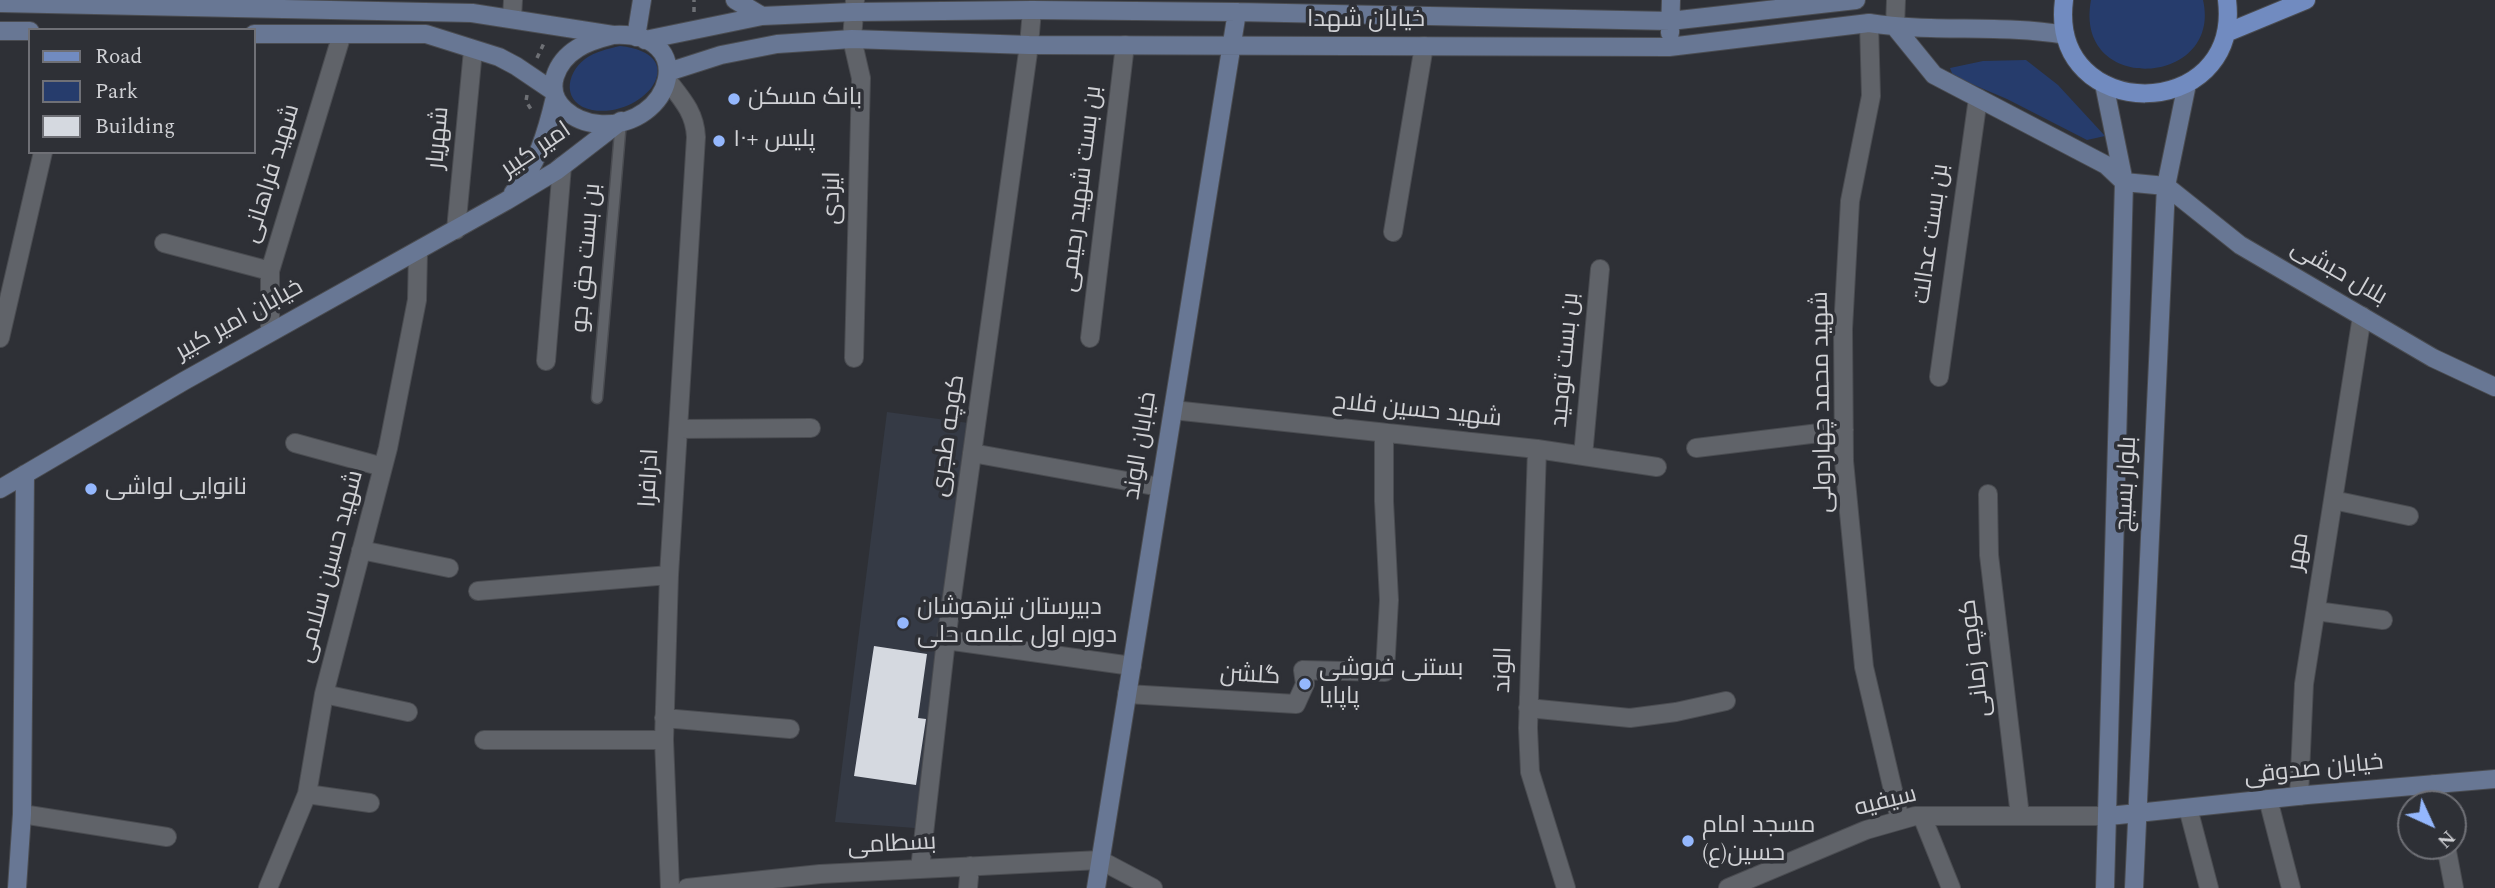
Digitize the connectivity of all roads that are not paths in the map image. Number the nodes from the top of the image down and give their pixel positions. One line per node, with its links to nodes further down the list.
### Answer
1 (513, 0): 19 (street)
2 (642, 0): 30 (main road)
3 (735, 0): 18 (main road)
4 (1671, 0): 20 (main road)
5 (1856, 0): 20 (main road, خیابان شهدا)
6 (1896, 0): 22 (street)
7 (2064, 0): 29 (main road)
8 (2227, 0): 25 (main road)
9 (2306, 0): 25 (main road)
10 (25, 2): 11 (main road); 12 (main road)
11 (0, 3)
12 (275, 5): 14 (main road)
13 (932, 5): 15 (main road, خیابان شهدا); 16 (main road, خیابان شهدا)
14 (395, 6): 19 (main road)
15 (854, 6): 18 (main road, خیابان شهدا); 31 (street, ایزدی)
16 (1032, 10): 17 (main road, خیابان شهدا); 32 (street, کوچه طجری)
17 (1237, 12): 20 (main road, خیابان شهدا); 34 (main road, خیابان الوند)
18 (762, 16): 30 (main road, خیابان شهدا)
19 (512, 18): 28 (main road)
20 (1670, 21): 36 (main road)
21 (1869, 23): 22 (main road, خیابان شهدا); 36 (main road, خیابان شهدا); 67 (street, شهید محمد چهاردولی)
22 (1895, 27): 29 (main road, خیابان شهدا); 42 (main road)
23 (0, 31): 24 (main road)
24 (28, 31)
25 (2226, 33): 40 (main road)
26 (256, 34): 27 (main road)
27 (342, 34): 37 (main road); 54 (street, شهید فراهانی)
28 (613, 35): 30 (main road); 41 (main road)
29 (2065, 35): 39 (main road)
30 (641, 38): 38 (main road)
31 (852, 40): 32 (main road, خیابان شهدا); 38 (main road, خیابان شهدا); 59 (street, ایزدی)
32 (1029, 45): 33 (main road, خیابان شهدا); 72 (street, کوچه طجری)
33 (1125, 45): 34 (main road, خیابان شهدا); 58 (street, بن بست شهید رحیمی)
34 (1231, 45): 35 (main road, خیابان شهدا); 64 (main road, خیابان الوند)
35 (1424, 46): 36 (main road, خیابان شهدا); 50 (street)
36 (1669, 47)
37 (472, 50): 41 (main road); 49 (street, شهریار)
38 (668, 76): 43 (main road); 66 (street, اذرافرا)
39 (2104, 84): 40 (main road); 46 (main road, بلوار بسیج)
40 (2187, 84): 47 (main road, بلوار بسیج)
41 (554, 94): 43 (main road); 48 (main road, امیر کبیر)
42 (1978, 98): 46 (main road); 61 (street, بن بست عدالت)
43 (621, 121): 45 (main road, امیر کبیر); 63 (lane, بن بست حق جو)
44 (43, 154): 57 (street)
45 (562, 166): 48 (main road, امیر کبیر); 60 (street)
46 (2124, 182): 47 (main road); 111 (main road, بلوار بسیج)
47 (2166, 186): 55 (main road, بلال حبشی); 108 (main road, بلوار بسیج)
48 (506, 201): 49 (main road, خیابان امیر کبیر)
49 (456, 230): 52 (main road, خیابان امیر کبیر)
50 (1393, 232)
51 (164, 243): 54 (street)
52 (418, 252): 56 (main road, خیابان امیر کبیر); 74 (street, شهید حسین سلامی)
53 (1600, 268): 73 (street, بن بست توحید)
54 (270, 271): 56 (street, شهید فراهانی)
55 (2362, 316): 62 (main road, بلال حبشی); 80 (street, مهر)
56 (270, 332): 76 (main road, خیابان امیر کبیر)
57 (0, 338)
58 (1090, 338)
59 (854, 358)
60 (547, 361)
61 (1939, 377)
62 (2495, 387)
63 (597, 398)
64 (1172, 410): 68 (street, شهید حسین فلاح); 77 (main road, خیابان الوند)
65 (811, 428): 66 (street)
66 (678, 429): 84 (street, اذرافرا)
67 (1844, 430): 70 (street); 112 (street, شهید محمد چهاردولی)
68 (1384, 433): 71 (street, شهید حسین فلاح); 91 (street, گلشن)
69 (295, 443): 74 (street)
70 (1696, 448)
71 (1538, 449): 73 (street, شهید حسین فلاح); 93 (street, الوند)
72 (972, 453): 77 (street); 88 (street, کوچه طجری)
73 (1583, 456): 75 (street, شهید حسین فلاح)
74 (383, 467): 82 (street, شهید حسین سلامی)
75 (1657, 467)
76 (25, 474): 78 (main road, خیابان امیر کبیر); 107 (main road)
77 (1160, 486): 89 (main road, خیابان الوند)
78 (0, 489)
79 (1988, 494): 110 (street, کوچه زمانی)
80 (2333, 500): 81 (street); 86 (street, مهر)
81 (2409, 516)
82 (361, 550): 83 (street); 90 (street, شهید حسین سلامی)
83 (449, 568)
84 (669, 575): 85 (street); 95 (street, اذرافرا)
85 (478, 591)
86 (2316, 611): 87 (street); 103 (street, مهر)
87 (2382, 620)
88 (946, 640): 89 (street); 117 (street, کوچه طجری)
89 (1132, 666): 91 (main road, خیابان الوند)
90 (324, 694): 94 (street); 102 (street, شهید حسین سلامی)
91 (1127, 694): 114 (main road, خیابان الوند)
92 (1726, 701): 93 (street)
93 (1528, 708): 126 (street, الوند)
94 (408, 712)
95 (664, 718): 96 (street); 98 (street, اذرافرا)
96 (790, 729)
97 (484, 740): 98 (street)
98 (664, 740): 121 (street, اذرافرا)
99 (2495, 779): 100 (main road, خیابان صدوقی)
100 (2434, 784): 101 (street); 103 (main road, خیابان صدوقی)
101 (2435, 790)
102 (307, 794): 105 (street); 120 (street, شهید حسین سلامی)
103 (2299, 796): 104 (main road, خیابان صدوقی)
104 (2268, 799): 106 (main road, خیابان صدوقی); 132 (street)
105 (370, 803)
106 (2188, 808): 108 (main road, خیابان صدوقی); 131 (street)
107 (22, 814): 113 (street); 119 (main road)
108 (2138, 814): 111 (main road, خیابان صدوقی); 130 (main road, بلوار بسیج)
109 (1922, 816): 110 (street, سیفیه); 112 (street, سیفیه); 128 (street)
110 (2020, 816): 111 (street, سیفیه)
111 (2109, 817): 129 (main road, بلوار بسیج)
112 (1900, 820): 127 (street, سیفیه)
113 (167, 837)
114 (1100, 860): 116 (street, بسطامی); 124 (main road, خیابان الوند); 125 (street)
115 (2449, 860): 133 (street)
116 (970, 866): 117 (street, بسطامی); 123 (street)
117 (920, 869): 118 (street, بسطامی)
118 (819, 881): 122 (street, بسطامی)
119 (17, 888)
120 (268, 888)
121 (670, 888)
122 (687, 888)
123 (968, 888)
124 (1096, 888)
125 (1153, 888)
126 (1566, 888)
127 (1728, 888)
128 (1951, 888)
129 (2105, 888)
130 (2134, 888)
131 (2209, 888)
132 (2291, 888)
133 (2454, 888)

